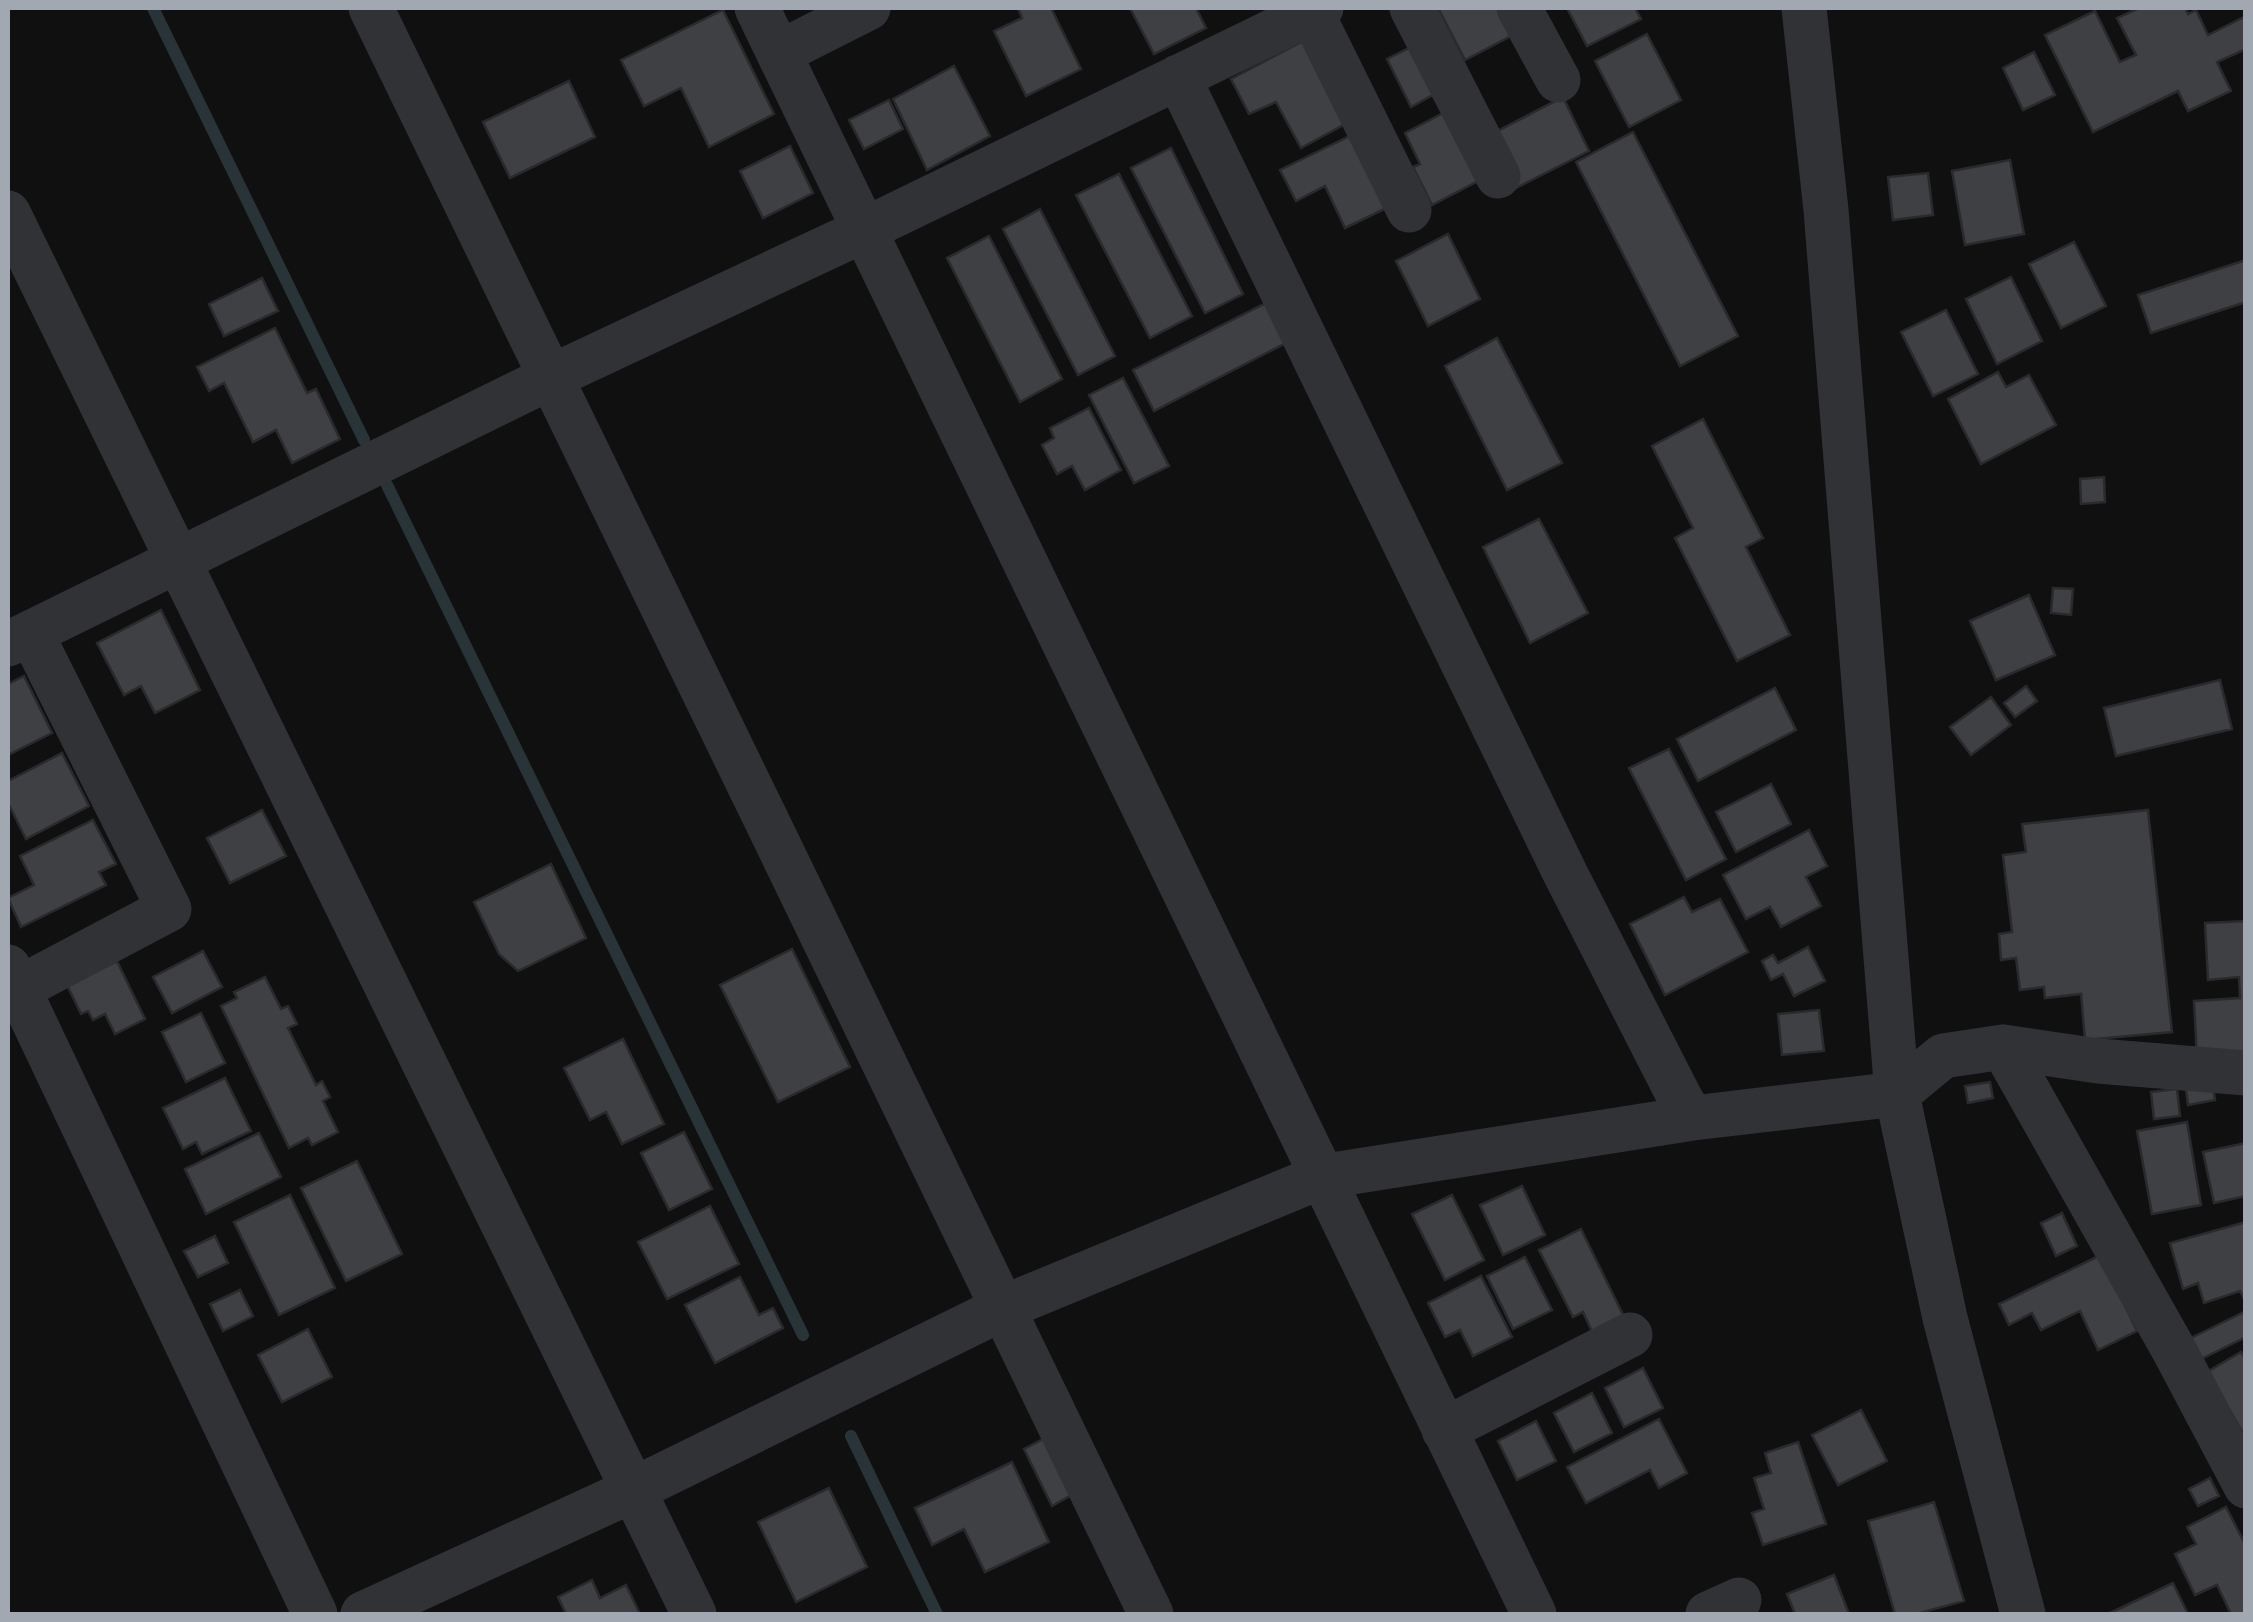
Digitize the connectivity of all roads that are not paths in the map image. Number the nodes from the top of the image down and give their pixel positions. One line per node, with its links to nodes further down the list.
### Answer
1 (371, 8): 15 (street)
2 (757, 8): 8 (street)
3 (868, 8): 8 (street)
4 (1412, 8): 11 (street)
5 (1520, 8): 10 (street)
6 (1804, 8): 21 (street)
7 (1316, 10): 9 (street); 12 (street)
8 (780, 53): 14 (street)
9 (1178, 77): 14 (street); 22 (street)
10 (1558, 80)
11 (1498, 176)
12 (1409, 210)
13 (8, 212): 16 (street)
14 (862, 231): 15 (street); 23 (street)
15 (549, 378): 16 (street); 24 (street)
16 (176, 562): 17 (street); 28 (street)
17 (19, 639): 18 (street)
18 (13, 978): 29 (street)
19 (2003, 1047): 20 (street); 21 (street); 27 (street)
20 (2246, 1073)
21 (1897, 1094): 22 (street); 34 (street)
22 (1693, 1118): 23 (street)
23 (1320, 1177): 24 (street); 26 (street)
24 (1005, 1307): 28 (street); 32 (street)
25 (1630, 1335): 26 (street)
26 (1444, 1430): 33 (street)
27 (2246, 1486)
28 (633, 1490): 30 (street); 31 (street)
29 (315, 1614)
30 (363, 1614)
31 (694, 1614)
32 (1151, 1614)
33 (1534, 1614)
34 (2023, 1614)

